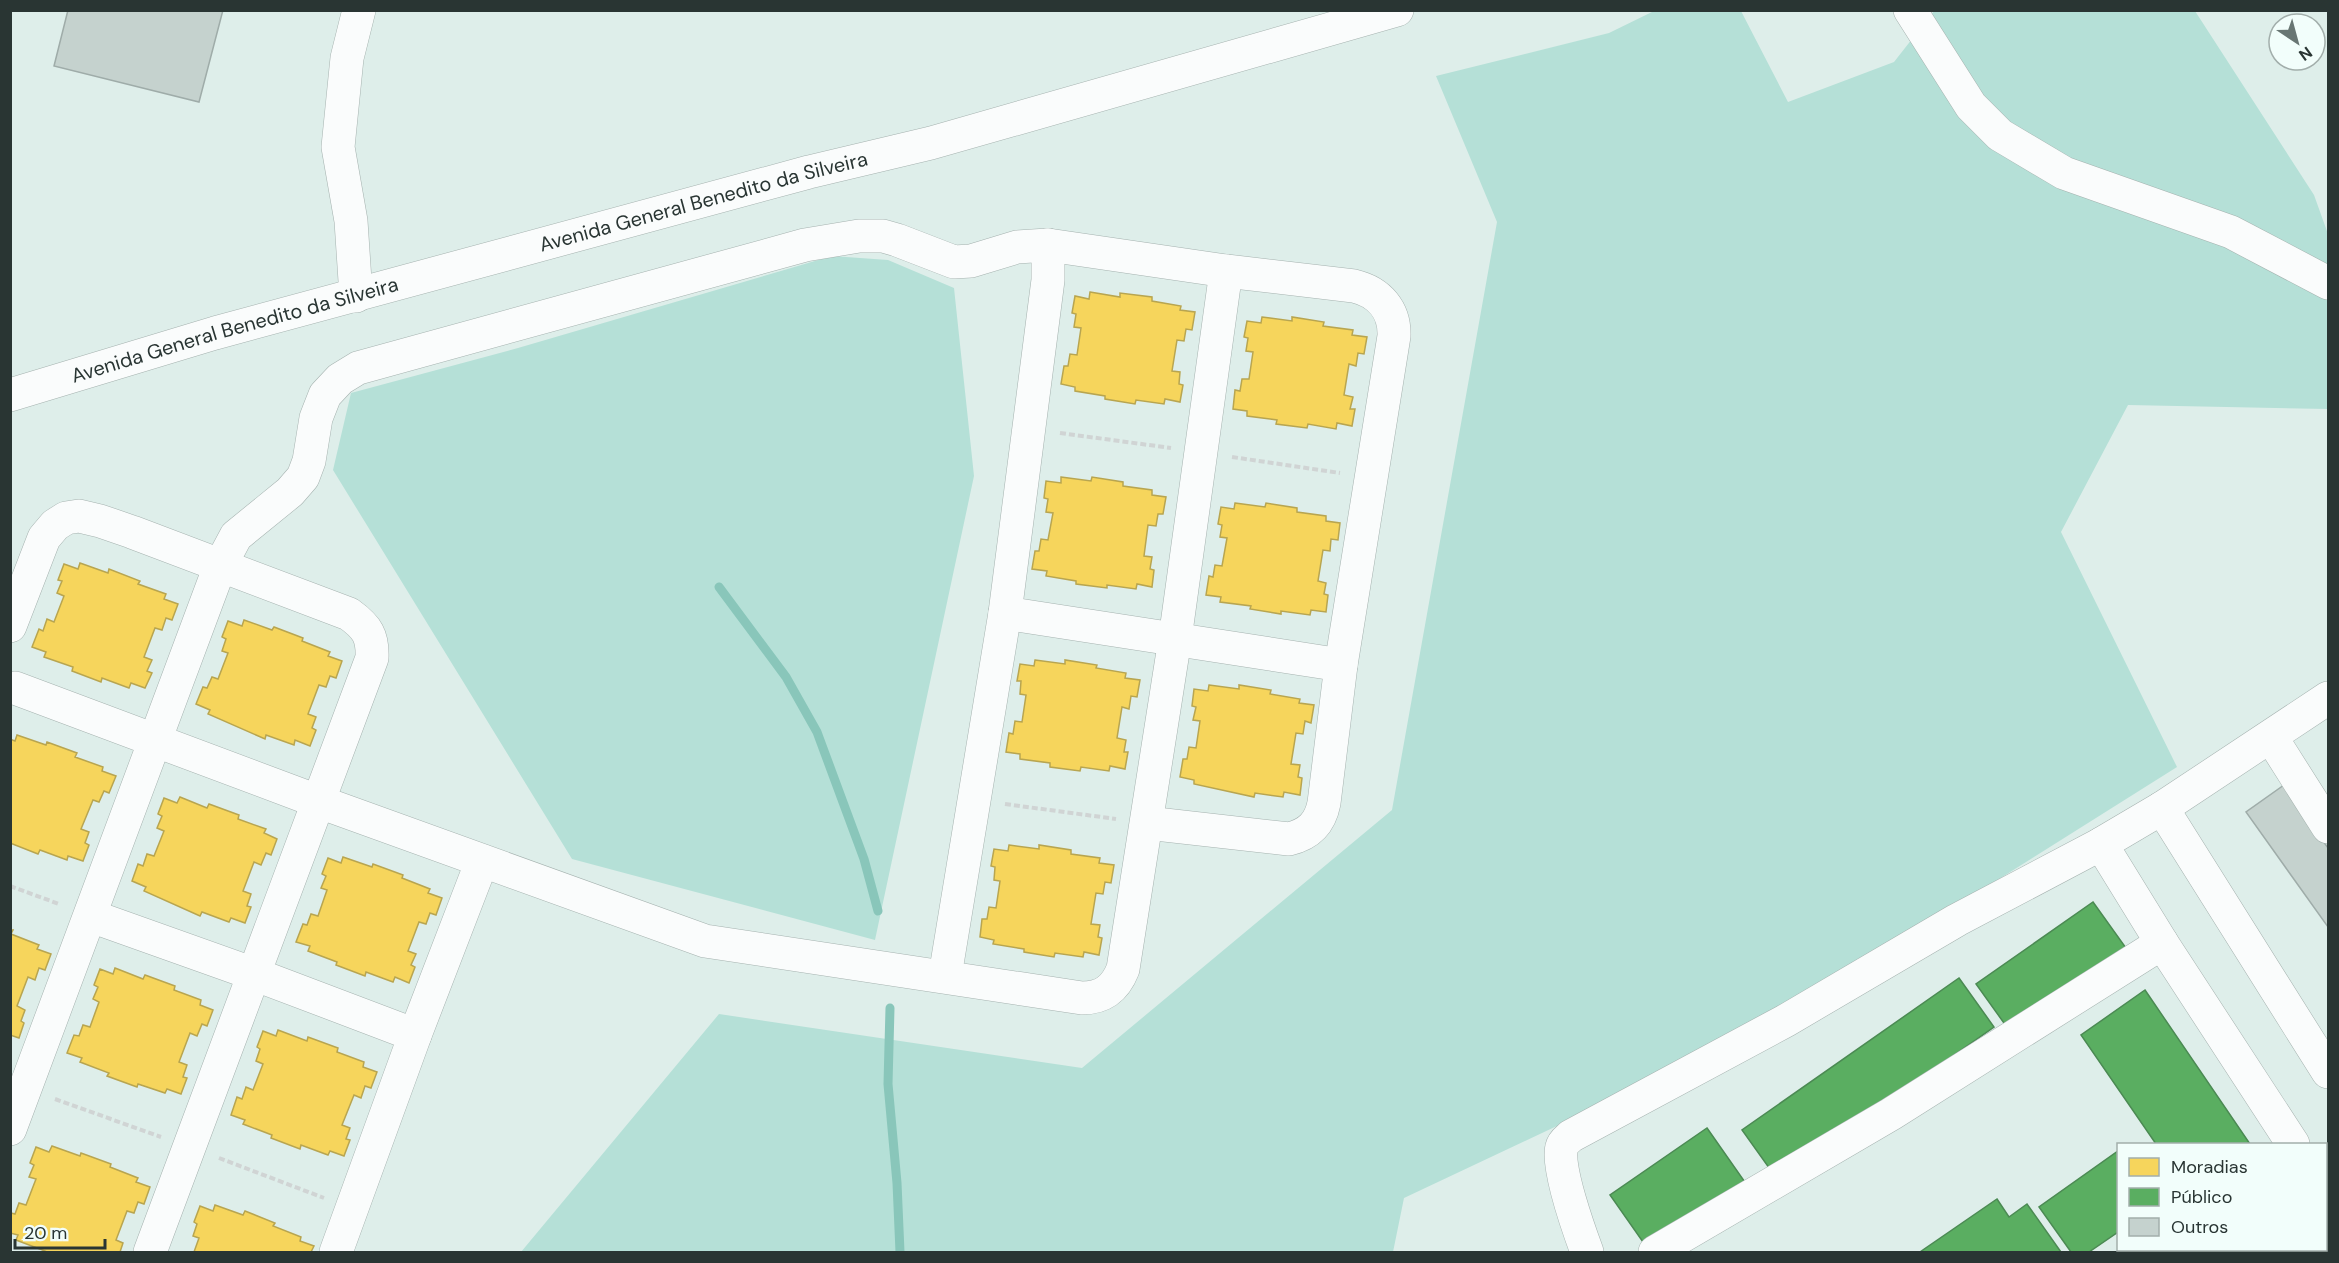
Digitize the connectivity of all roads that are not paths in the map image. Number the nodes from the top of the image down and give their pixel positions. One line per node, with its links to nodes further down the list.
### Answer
1 (359, 10): 7 (street)
2 (1396, 10): 7 (street, Avenida General Benedito da Silveira)
3 (1910, 10): 6 (street)
4 (1048, 245): 5 (street); 9 (street); 10 (street)
5 (1226, 271): 12 (street); 13 (street)
6 (2328, 283)
7 (356, 296): 8 (street, Avenida General Benedito da Silveira)
8 (10, 394)
9 (219, 567): 11 (street); 17 (street); 18 (street)
10 (1005, 613): 12 (street); 27 (street)
11 (10, 626)
12 (1175, 639): 13 (street); 20 (street)
13 (1341, 665): 20 (street)
14 (12, 683): 17 (street)
15 (2328, 699): 16 (street)
16 (2271, 737): 19 (street); 21 (street)
17 (154, 742): 18 (street); 24 (street)
18 (317, 801): 23 (street); 26 (street)
19 (2162, 808): 22 (street); 29 (street)
20 (1147, 823): 27 (street)
21 (2328, 827)
22 (2101, 844): 25 (street); 35 (street)
23 (483, 861): 27 (street); 28 (street)
24 (91, 916): 26 (street); 30 (street)
25 (2162, 943): 32 (street); 36 (street)
26 (254, 974): 28 (street); 33 (street)
27 (945, 976)
28 (415, 1035): 34 (street)
29 (2328, 1072)
30 (18, 1085): 31 (street)
31 (10, 1130)
32 (2292, 1143)
33 (150, 1252)
34 (336, 1252)
35 (1587, 1252)
36 (1655, 1252)

